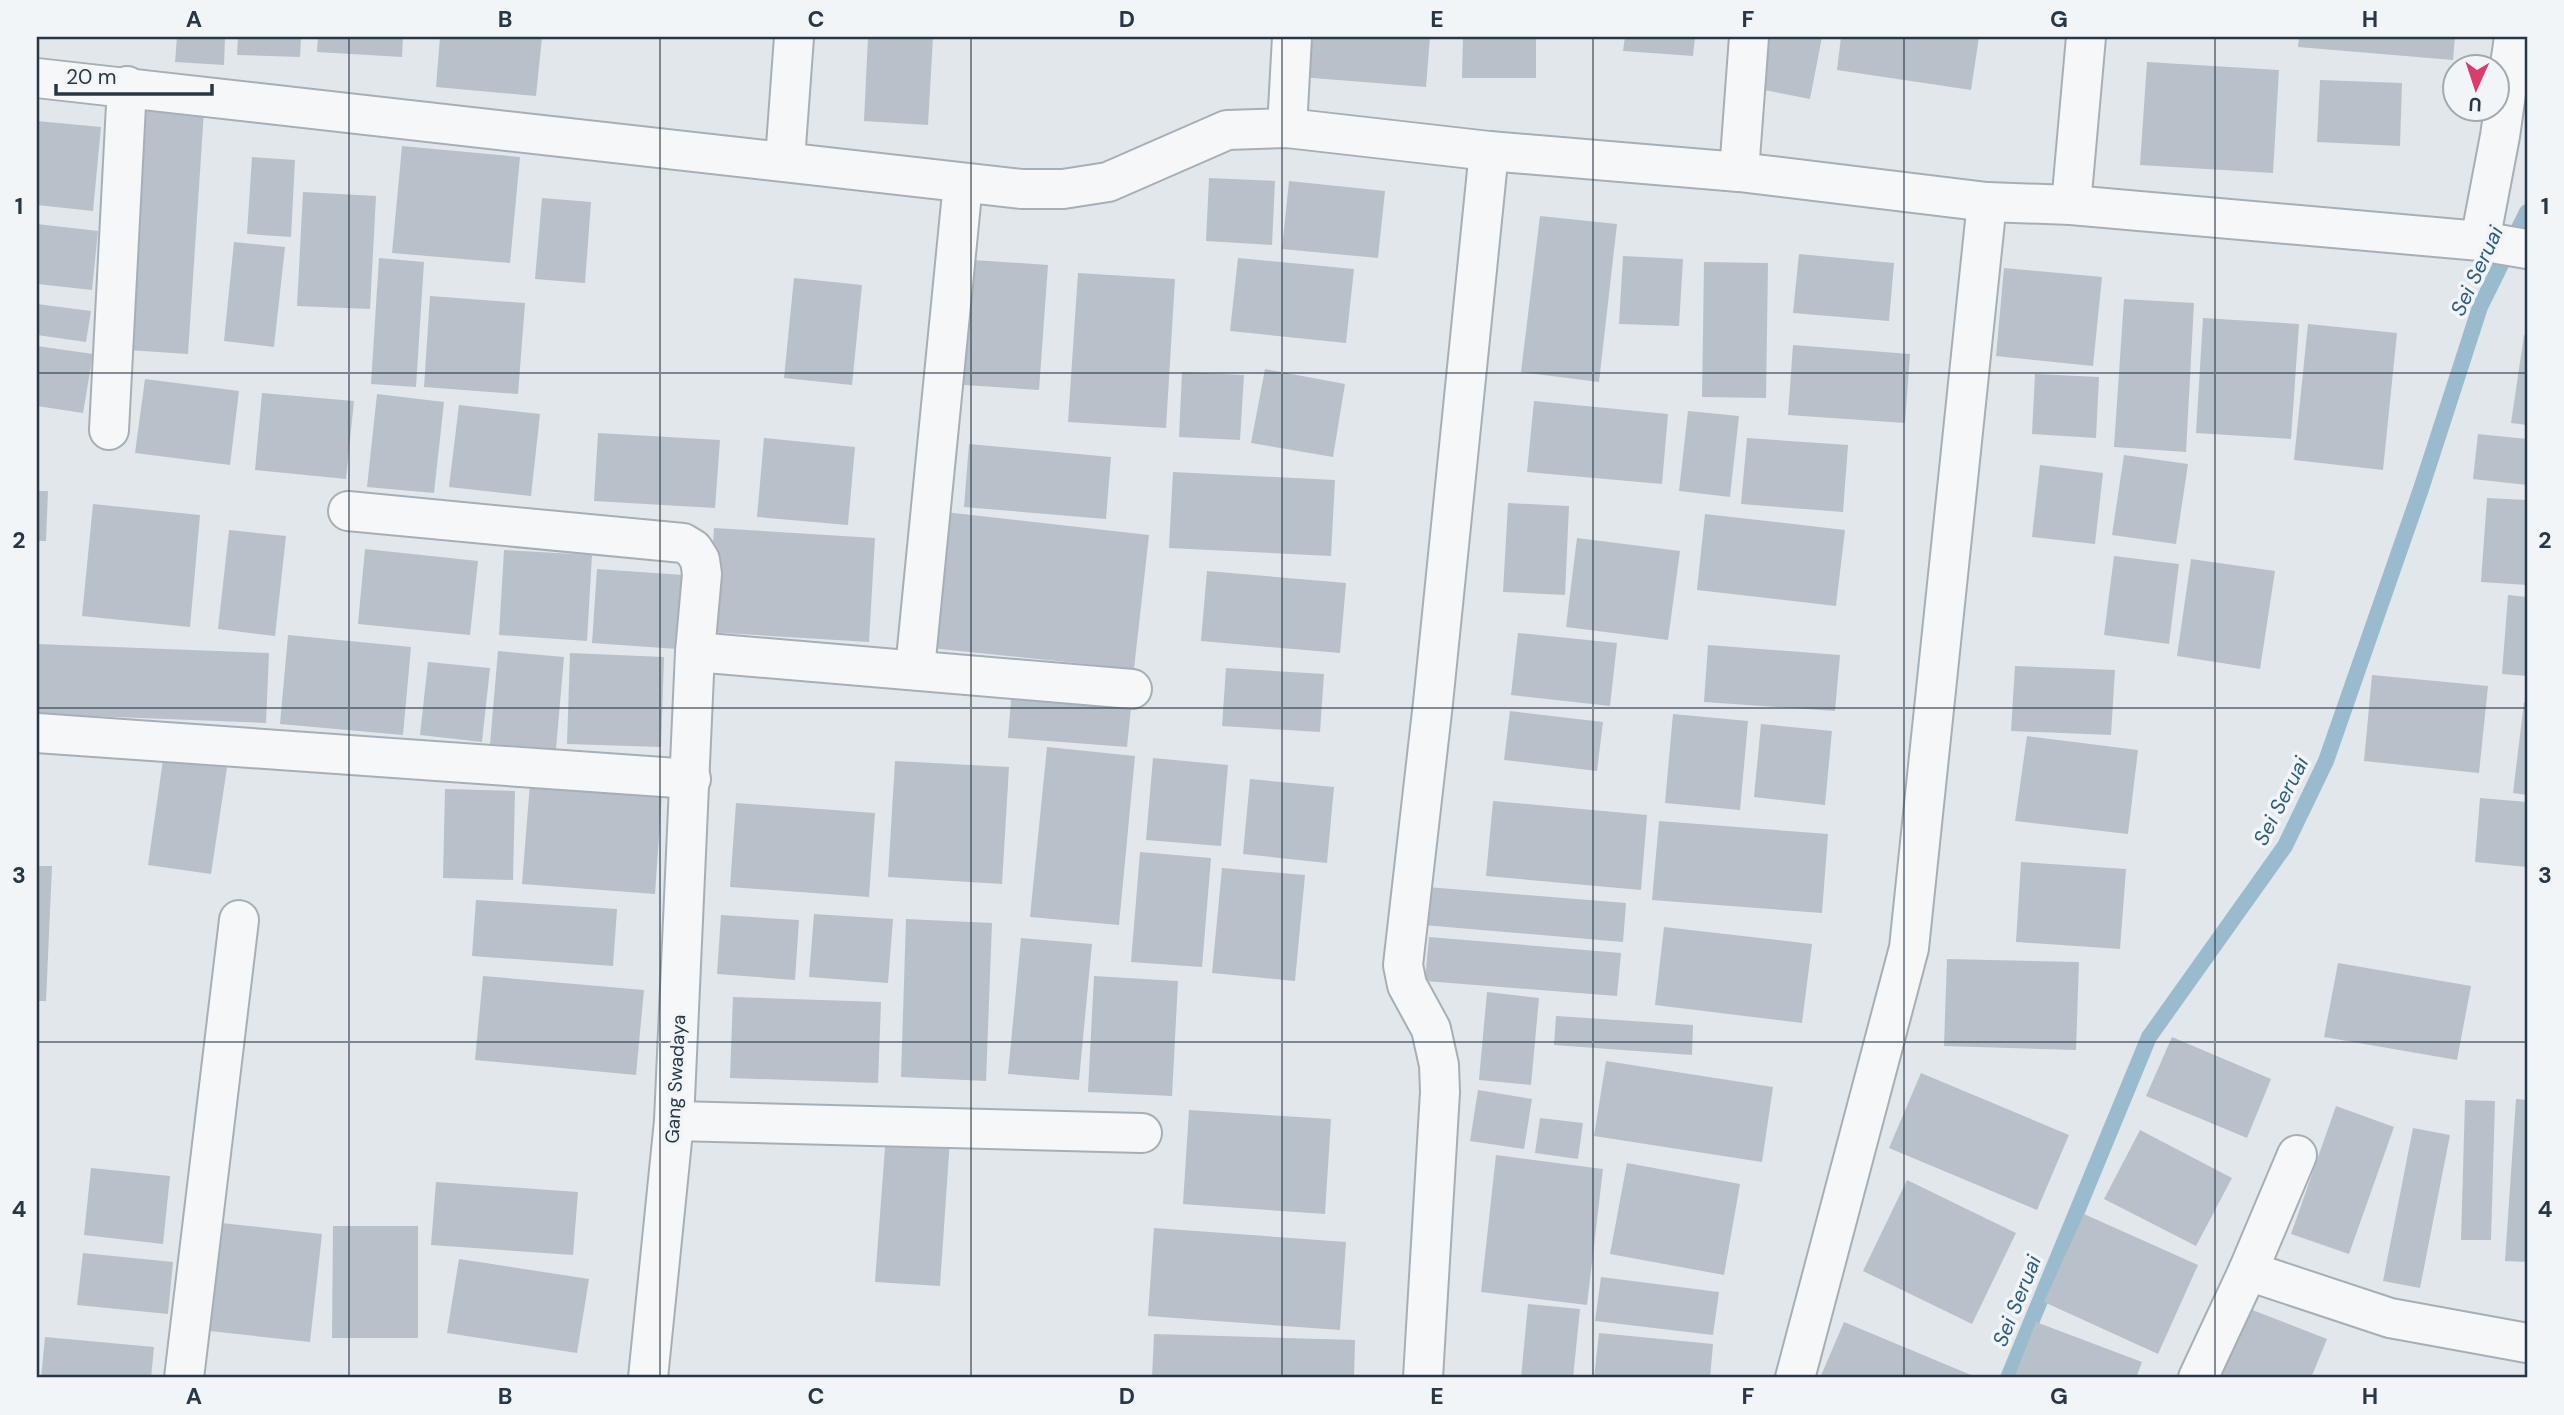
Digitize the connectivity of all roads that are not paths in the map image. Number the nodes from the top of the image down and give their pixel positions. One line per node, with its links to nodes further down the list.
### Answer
1 (794, 37): 10 (street)
2 (1292, 37): 8 (street)
3 (1749, 37): 11 (street)
4 (2085, 37): 14 (street)
5 (2514, 37): 15 (street)
6 (37, 78): 7 (street)
7 (127, 86): 10 (street); 16 (street)
8 (1287, 128): 9 (street); 12 (street)
9 (1489, 151): 11 (street); 31 (street)
10 (785, 160): 12 (street)
11 (1739, 172): 13 (street)
12 (963, 183): 19 (street)
13 (1987, 202): 14 (street); 32 (street)
14 (2071, 205): 15 (street)
15 (2503, 245)
16 (108, 430)
17 (348, 511): 18 (street, Gang Swadaya)
18 (695, 652): 19 (street); 22 (street, Gang Swadaya)
19 (915, 669): 20 (street)
20 (1132, 689)
21 (37, 733): 22 (street)
22 (691, 779): 24 (street, Gang Swadaya)
23 (239, 920): 29 (street)
24 (674, 1121): 25 (street); 30 (street, Gang Swadaya)
25 (1142, 1133)
26 (2297, 1155): 27 (street)
27 (2248, 1270): 28 (street); 33 (street)
28 (2527, 1343)
29 (184, 1378)
30 (648, 1378)
31 (1423, 1378)
32 (1795, 1378)
33 (2197, 1378)

